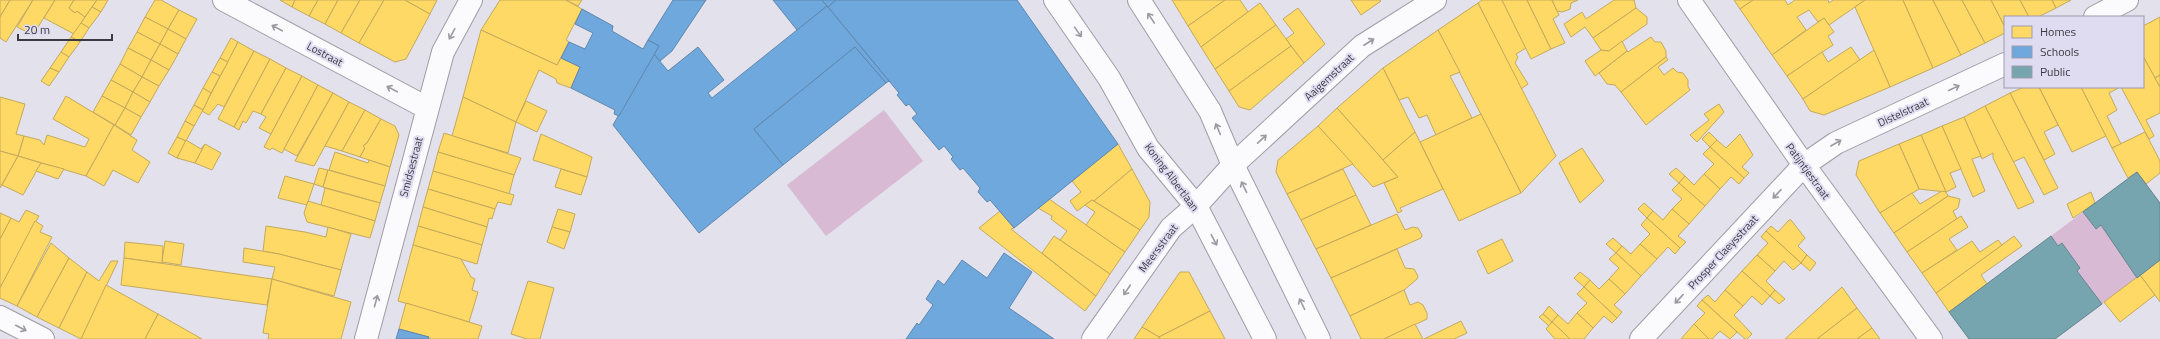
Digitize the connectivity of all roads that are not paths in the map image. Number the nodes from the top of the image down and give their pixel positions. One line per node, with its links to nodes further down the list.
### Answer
1 (224, 0): 10 (street, Lostraat, one-way to 1)
2 (471, 0): 10 (street, Smidsestraat, one-way to 10)
3 (1056, 0): 13 (street, Koning Albertlaan, one-way to 13)
4 (1139, 0): 11 (street, one-way to 4)
5 (1435, 0): 11 (street, Aaigemstraat, one-way to 5)
6 (1689, 0): 12 (street, Patijntjestraat)
7 (2127, 0): 8 (street)
8 (2097, 16)
9 (2004, 64): 12 (street, Distelstraat, one-way to 9)
10 (426, 108): 16 (street, Smidsestraat, one-way to 10)
11 (1233, 165): 13 (street, Meersstraat); 19 (street, one-way to 11)
12 (1804, 165): 20 (street, Prosper Claeysstraat, one-way to 20); 21 (street, Patijntjestraat)
13 (1196, 206): 17 (street, Meersstraat, one-way to 17); 18 (street, Koning Albertlaan, one-way to 18)
14 (0, 317): 15 (street, one-way to 15)
15 (43, 339)
16 (366, 339)
17 (1093, 339)
18 (1265, 339)
19 (1319, 339)
20 (1641, 339)
21 (1931, 339)

